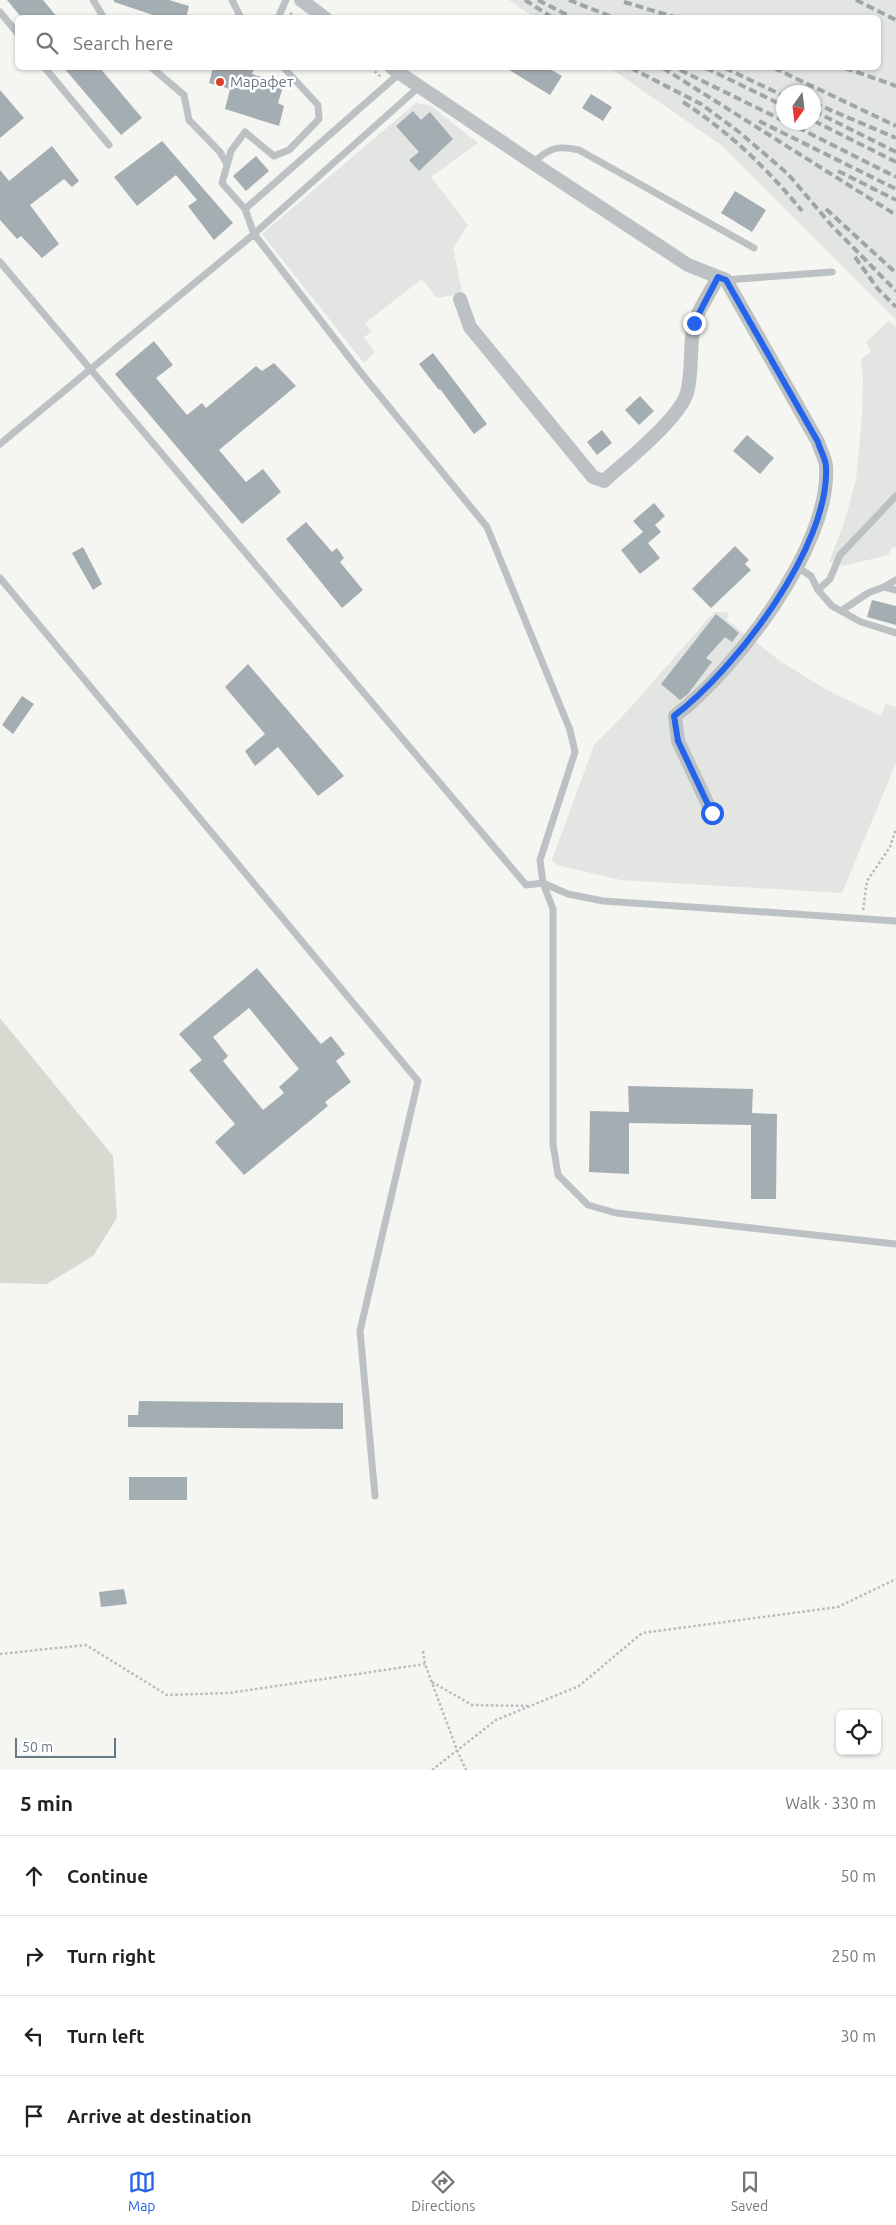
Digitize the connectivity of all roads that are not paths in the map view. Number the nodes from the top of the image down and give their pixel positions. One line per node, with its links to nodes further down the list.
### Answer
1 (93, 0): 6 (lane)
2 (232, 0): 7 (lane)
3 (286, 0): 8 (lane)
4 (301, 0): 9 (street)
5 (0, 12): 10 (lane)
6 (102, 15)
7 (240, 15)
8 (279, 15)
9 (320, 15)
10 (15, 30)
11 (47, 70): 16 (lane)
12 (154, 70): 18 (lane)
13 (286, 70): 18 (lane)
14 (396, 70): 15 (street); 19 (lane)
15 (420, 86): 17 (street); 20 (lane)
16 (109, 145)
17 (533, 163): 21 (lane); 24 (street)
18 (227, 164): 19 (lane)
19 (245, 209): 20 (lane)
20 (254, 234): 26 (lane); 38 (lane)
21 (754, 248)
22 (0, 262): 26 (lane)
23 (832, 272): 24 (lane)
24 (722, 279): 25 (street); 29 (street)
25 (460, 299)
26 (90, 368): 27 (lane); 38 (lane)
27 (0, 444)
28 (896, 496): 33 (lane)
29 (797, 567): 33 (lane); 37 (street)
30 (0, 578): 41 (lane)
31 (896, 580): 32 (lane)
32 (884, 587): 34 (lane); 35 (lane)
33 (818, 590): 35 (lane)
34 (896, 590)
35 (841, 611): 36 (lane)
36 (896, 633)
37 (712, 813)
38 (543, 883): 39 (lane); 40 (lane)
39 (896, 921)
40 (896, 1244)
41 (376, 1496)

